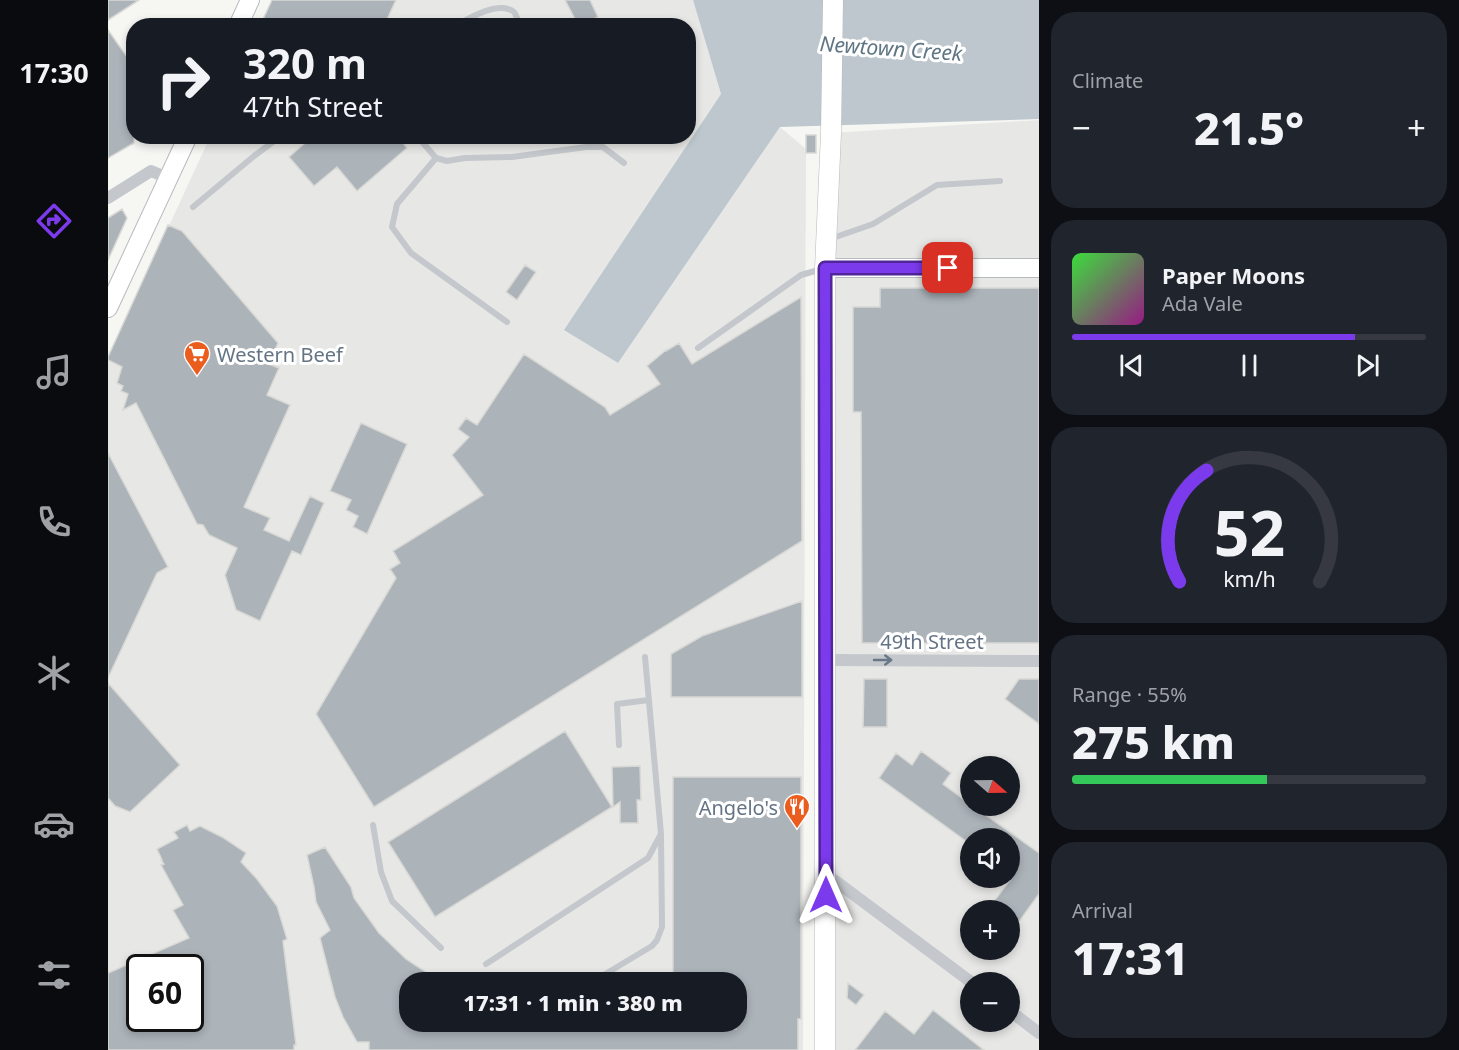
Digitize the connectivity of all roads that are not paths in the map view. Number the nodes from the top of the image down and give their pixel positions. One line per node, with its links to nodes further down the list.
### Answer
1 (250, 0): 3 (main road)
2 (833, 0): 15 (main road)
3 (242, 18)
4 (471, 18): 5 (lane)
5 (517, 18)
6 (184, 144): 11 (main road)
7 (270, 144): 14 (lane)
8 (424, 144): 9 (lane)
9 (436, 158): 10 (lane); 19 (lane)
10 (624, 163)
11 (168, 178): 13 (street); 18 (main road)
12 (1000, 181): 15 (lane)
13 (108, 198)
14 (194, 207)
15 (826, 240): 16 (main road)
16 (825, 268): 17 (main road); 20 (lane); 22 (main road)
17 (1039, 268)
18 (108, 308)
19 (507, 322)
20 (698, 348)
21 (645, 657): 24 (lane)
22 (825, 660): 23 (street, 49th Street, one-way to 23); 28 (main road)
23 (1039, 662)
24 (649, 700): 25 (lane); 27 (lane)
25 (619, 745)
26 (373, 825): 29 (lane)
27 (661, 834): 30 (lane); 31 (lane)
28 (826, 874): 32 (street); 35 (main road)
29 (441, 948)
30 (486, 964)
31 (609, 972)
32 (960, 974)
33 (1020, 1019): 34 (street)
34 (1039, 1033)
35 (825, 1050)

